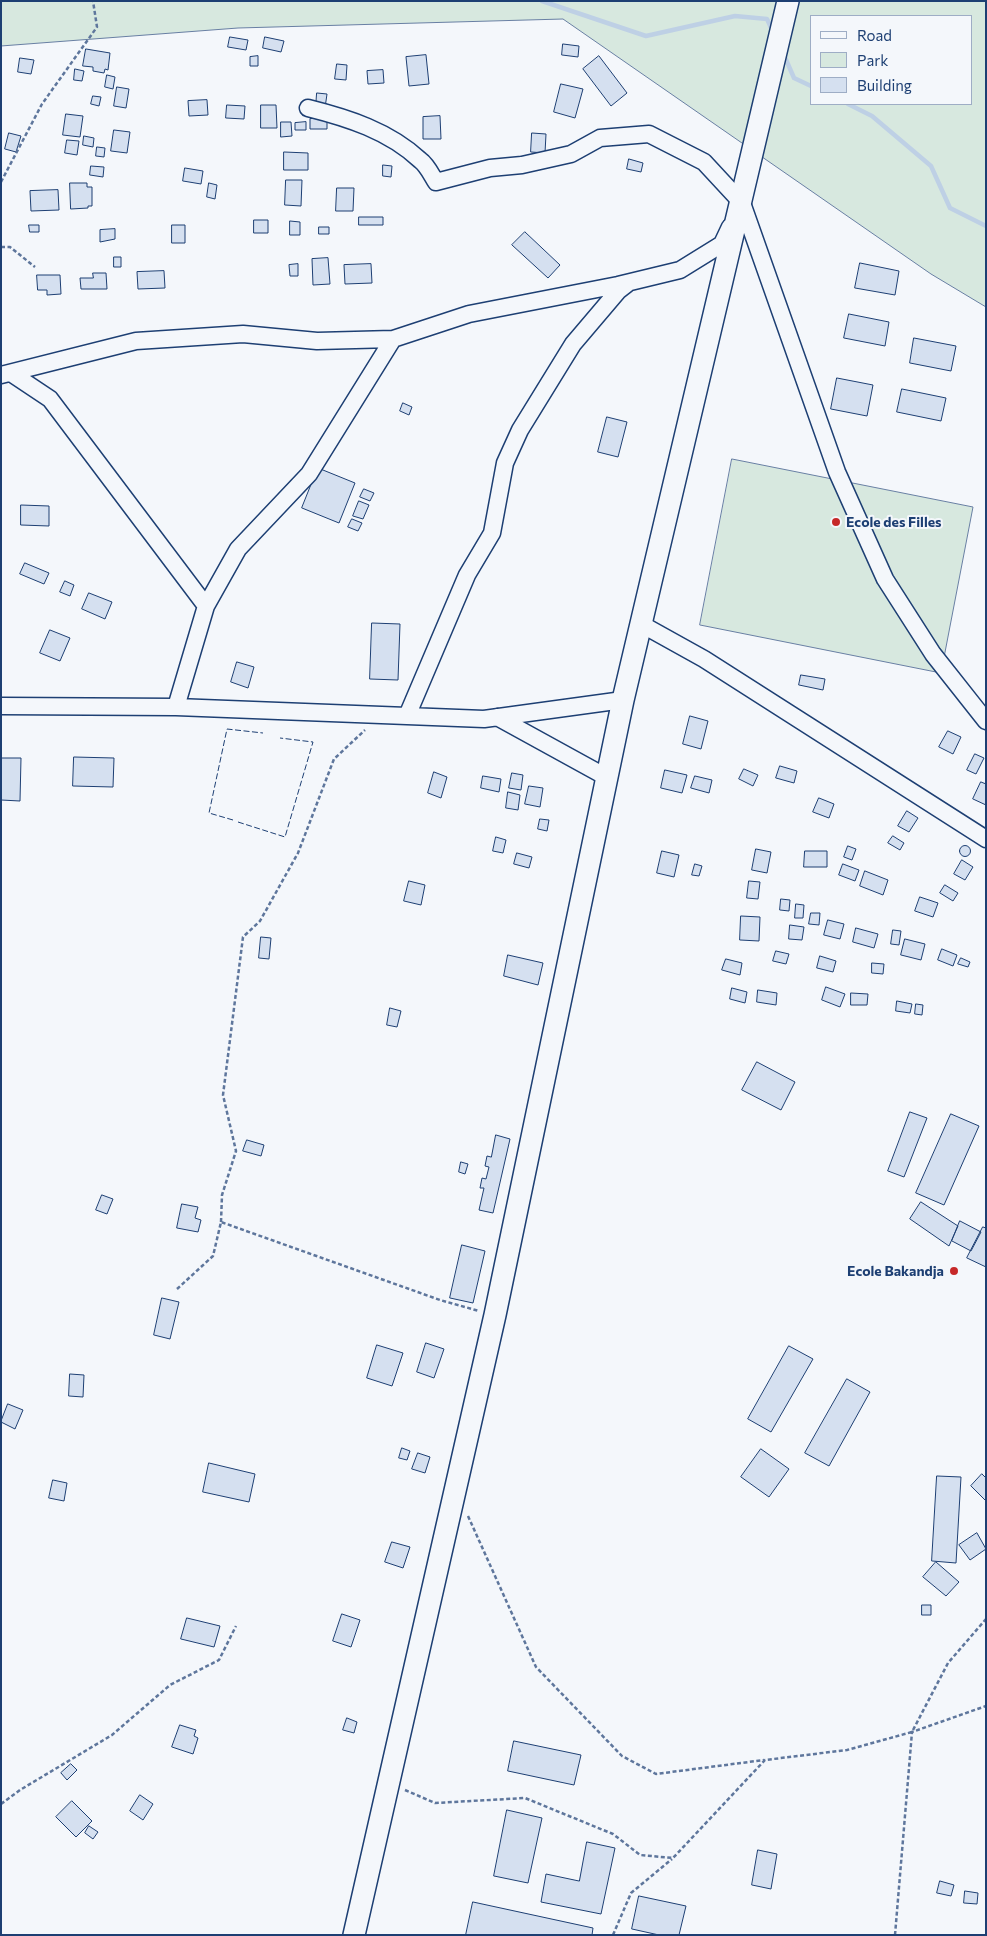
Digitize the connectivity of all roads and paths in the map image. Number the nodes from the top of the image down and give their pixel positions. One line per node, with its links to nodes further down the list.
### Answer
1 (93, 1): 4 (path)
2 (788, 1): 5 (main road)
3 (308, 108): 5 (street)
4 (1, 182)
5 (742, 203): 8 (street); 12 (main road); 19 (street)
6 (1, 247): 7 (path)
7 (35, 267)
8 (629, 282): 9 (street); 17 (street)
9 (393, 339): 10 (street); 11 (street)
10 (6, 374): 11 (street)
11 (206, 606): 15 (street)
12 (641, 624): 13 (main road); 21 (street)
13 (624, 700): 18 (street); 20 (main road)
14 (1, 706): 15 (street)
15 (176, 707): 16 (street)
16 (381, 715): 17 (street); 22 (path)
17 (407, 716): 18 (street)
18 (497, 717): 20 (street)
19 (986, 721)
20 (608, 778): 24 (main road)
21 (986, 839)
22 (221, 1222): 23 (path); 24 (path)
23 (177, 1289)
24 (495, 1315): 31 (main road)
25 (468, 1515): 30 (path)
26 (986, 1619): 29 (path)
27 (236, 1626): 32 (path)
28 (986, 1706): 29 (path)
29 (912, 1732): 30 (path); 36 (path)
30 (765, 1760): 33 (path)
31 (388, 1782): 33 (path); 34 (main road)
32 (1, 1804)
33 (673, 1858): 35 (path)
34 (354, 1935)
35 (613, 1935)
36 (895, 1935)

